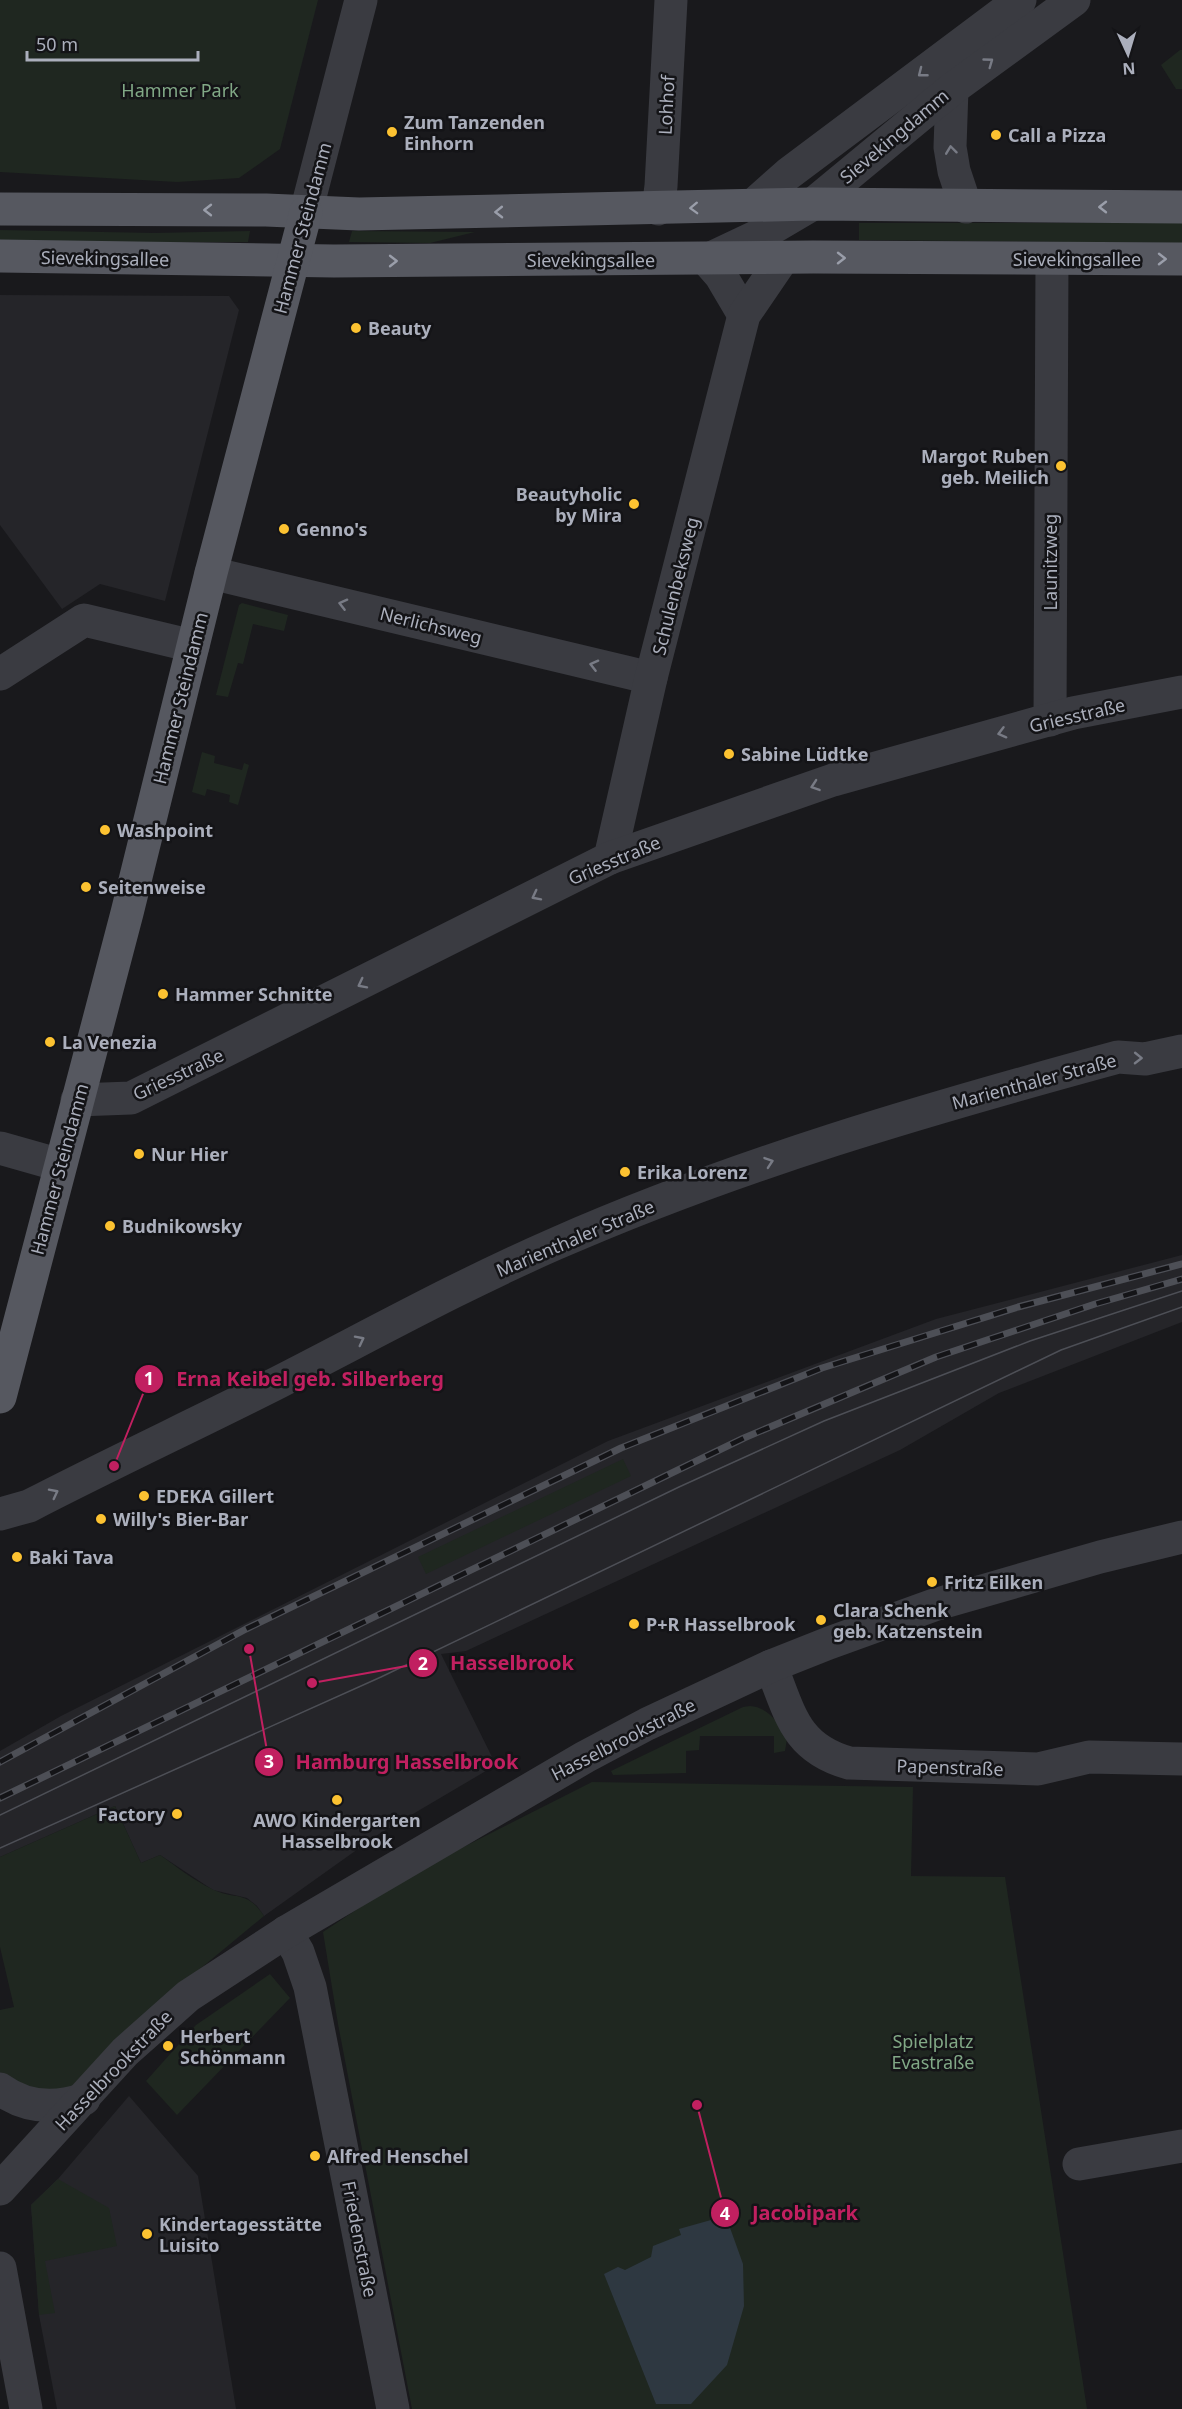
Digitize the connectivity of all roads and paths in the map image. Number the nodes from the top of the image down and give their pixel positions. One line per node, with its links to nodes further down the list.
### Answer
1 (361, 0): 12 (street, Hammer Steindamm)
2 (671, 0): 11 (street, Lohhof)
3 (1020, 0): 7 (street, Sievekingdamm, one-way to 7)
4 (1074, 0): 5 (street, Sievekingdamm, one-way to 4)
5 (952, 89): 6 (street, Sievekingdamm); 8 (street, one-way to 5)
6 (813, 204): 7 (main road); 8 (main road); 17 (street, Sievekingdamm)
7 (752, 206): 11 (main road, one-way to 11)
8 (966, 207): 9 (main road, one-way to 8)
9 (1182, 207)
10 (0, 209): 12 (main road, one-way to 10)
11 (658, 209): 12 (main road, one-way to 12)
12 (306, 212): 18 (main road, Hammer Steindamm)
13 (0, 256): 18 (main road, Sievekingsallee)
14 (783, 258): 15 (main road, Sievekingsallee, one-way to 15); 17 (main road, Sievekingsallee); 19 (street, Schulenbeksweg)
15 (1052, 259): 16 (main road, Sievekingsallee, one-way to 16); 25 (street, Launitzweg)
16 (1182, 259)
17 (707, 260): 18 (main road, Sievekingsallee, one-way to 17); 19 (street)
18 (294, 261): 20 (main road, Hammer Steindamm)
19 (744, 315): 23 (street, Schulenbeksweg)
20 (211, 573): 21 (main road, Hammer Steindamm); 23 (street, Nerlichsweg, one-way to 20)
21 (193, 646): 22 (street); 28 (main road, Hammer Steindamm)
22 (0, 674)
23 (651, 678): 26 (street, Schulenbeksweg)
24 (1182, 693): 25 (street, Griesstraße)
25 (1050, 720): 26 (street, Griesstraße, one-way to 26)
26 (610, 858): 28 (street, Griesstraße, one-way to 28)
27 (1182, 1051): 32 (street, Marienthaler Straße, one-way to 27)
28 (77, 1100): 30 (main road, Hammer Steindamm)
29 (0, 1148): 30 (street)
30 (60, 1165): 31 (main road, Hammer Steindamm)
31 (0, 1397)
32 (0, 1514)
33 (1182, 1537): 34 (street, Hasselbrookstraße)
34 (771, 1666): 35 (street, Papenstraße); 36 (street, Hasselbrookstraße)
35 (1182, 1759)
36 (286, 1932): 38 (street, Hasselbrookstraße); 45 (street, Friedenstraße)
37 (0, 2089): 38 (street)
38 (84, 2098): 41 (street, Hasselbrookstraße)
39 (1182, 2146): 40 (street)
40 (1079, 2164)
41 (0, 2189)
42 (0, 2268): 43 (street)
43 (4, 2308): 44 (street)
44 (26, 2409)
45 (393, 2409)

